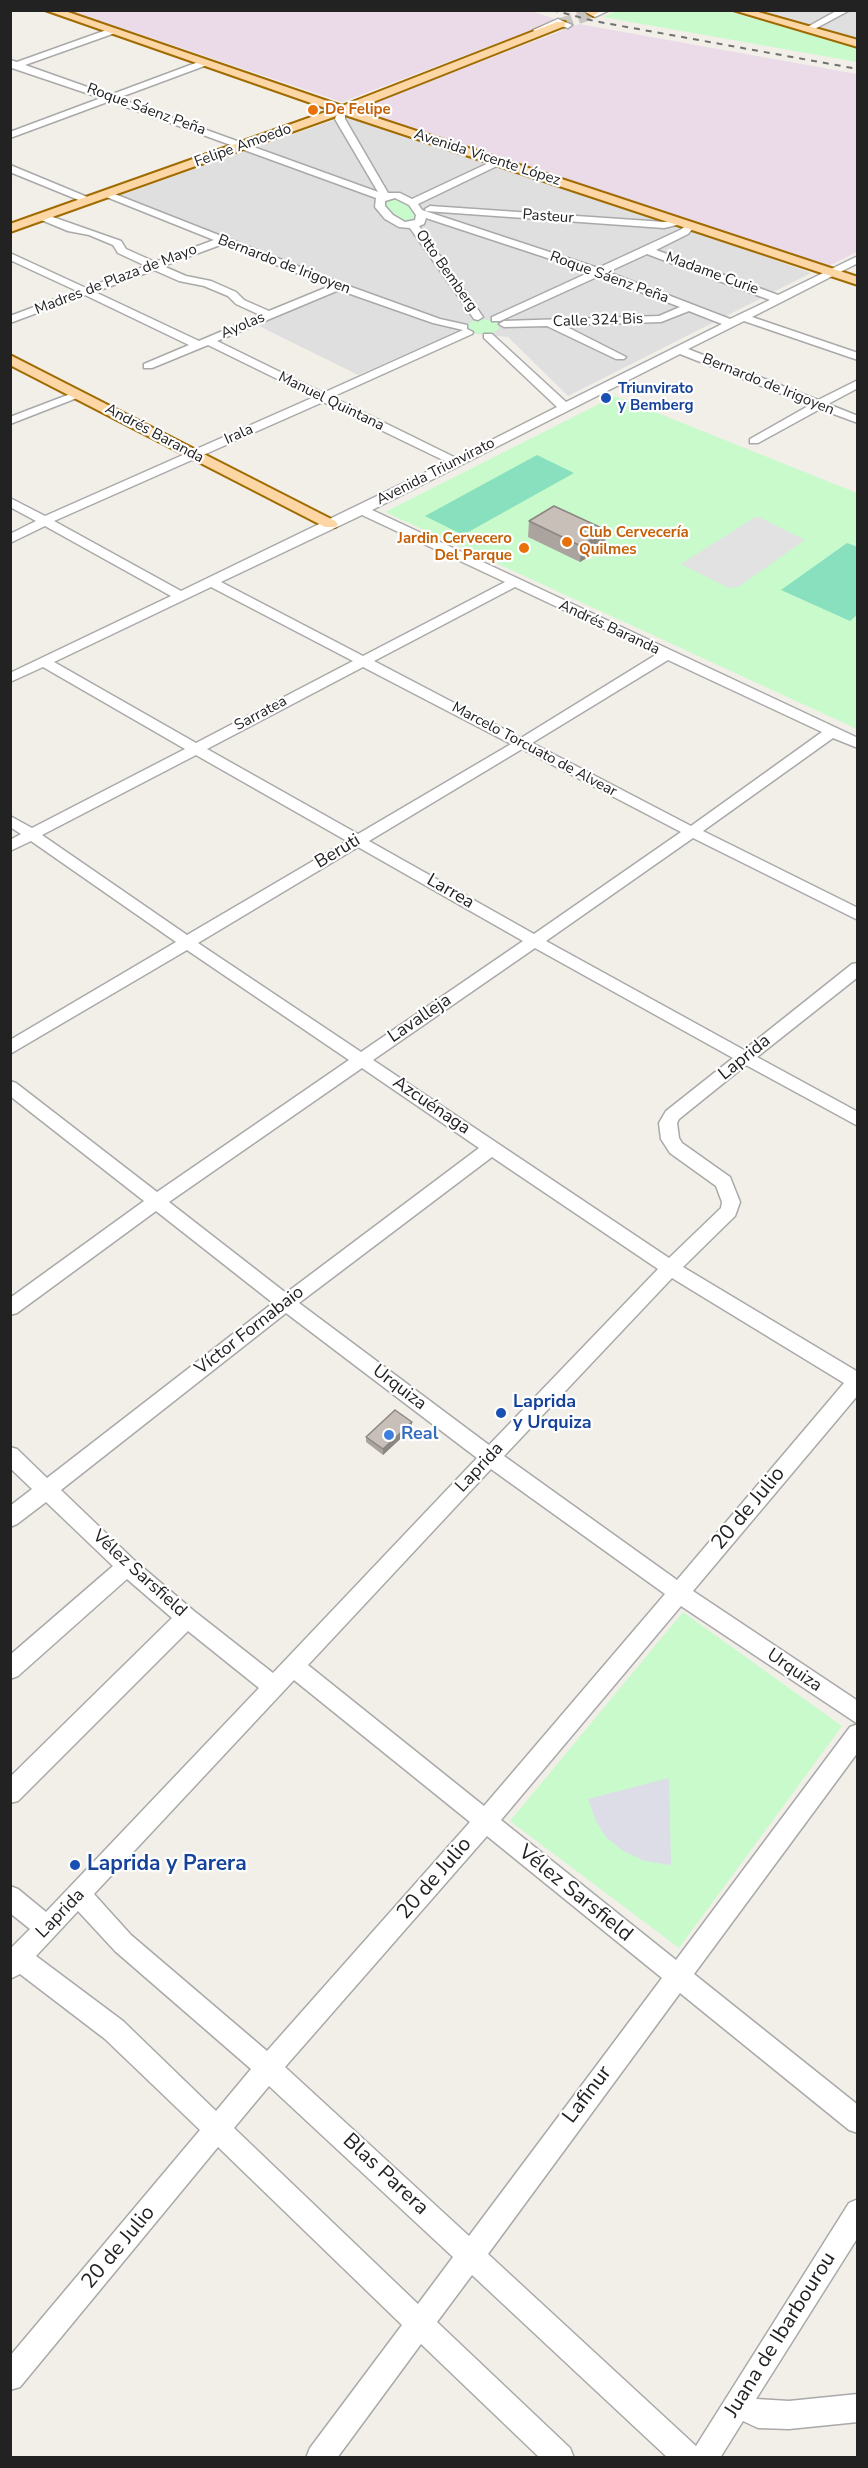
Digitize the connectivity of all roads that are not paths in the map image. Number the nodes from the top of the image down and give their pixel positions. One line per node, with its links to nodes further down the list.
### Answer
1 (50, 10): 8 (main road, Avenida Vicente López)
2 (606, 10): 5 (street)
3 (738, 10): 7 (main road)
4 (846, 10): 7 (street)
5 (592, 11)
6 (561, 24): 10 (main road, Felipe Amoedo)
7 (806, 30): 9 (main road)
8 (112, 31): 11 (main road, Avenida Vicente López); 12 (street)
9 (858, 44)
10 (508, 45): 10 (street, Felipe Amoedo); 14 (main road, Felipe Amoedo)
11 (204, 63): 13 (street); 14 (main road, Avenida Vicente López)
12 (13, 65): 13 (street, Roque Sáenz Peña)
13 (111, 98): 15 (street); 16 (street, Roque Sáenz Peña)
14 (342, 110): 16 (main road, Felipe Amoedo); 17 (main road, Avenida Vicente López); 20 (street)
15 (10, 135)
16 (244, 145): 19 (main road, Felipe Amoedo); 20 (street, Roque Sáenz Peña)
17 (498, 162): 22 (street); 24 (main road, Avenida Vicente López)
18 (10, 168): 21 (street)
19 (107, 194): 21 (main road, Felipe Amoedo); 27 (street, Bernardo de Irigoyen)
20 (384, 196): 22 (street, Roque Sáenz Peña); 25 (street)
21 (89, 201): 23 (main road, Felipe Amoedo)
22 (416, 208): 24 (street, Pasteur); 25 (street); 32 (street, Roque Sáenz Peña)
23 (43, 217): 26 (main road, Felipe Amoedo); 31 (street)
24 (685, 224): 28 (street); 33 (main road, Avenida Vicente López)
25 (413, 225): 40 (street, Otto Bemberg)
26 (10, 228)
27 (221, 241): 31 (street, Madres de Plaza de Mayo); 35 (street, Bernardo de Irigoyen)
28 (647, 250): 32 (street); 37 (street, Madame Curie)
29 (10, 256): 36 (street, Manuel Quintana)
30 (858, 259): 33 (street, Avenida Triunvirato)
31 (153, 265): 36 (street, Madres de Plaza de Mayo); 39 (street)
32 (599, 272): 38 (street, Roque Sáenz Peña); 43 (street)
33 (831, 272): 34 (main road, Avenida Vicente López); 37 (street, Avenida Triunvirato)
34 (858, 281)
35 (339, 286): 39 (street, Ayolas); 46 (street, Bernardo de Irigoyen)
36 (85, 291): 42 (street, Madres de Plaza de Mayo); 48 (street, Manuel Quintana)
37 (778, 298): 41 (street, Avenida Triunvirato)
38 (689, 307): 44 (street, Calle 324 Bis); 45 (street, Roque Sáenz Peña)
39 (268, 315): 48 (street, Ayolas)
40 (478, 317): 43 (street, Calle 324 Bis); 46 (street, Irala)
41 (742, 317): 45 (street, Avenida Triunvirato); 51 (street)
42 (10, 320)
43 (500, 322): 44 (street, Calle 324 Bis); 47 (street)
44 (550, 323): 50 (street)
45 (730, 323): 49 (street, Avenida Triunvirato)
46 (466, 330): 47 (street, Bernardo de Irigoyen); 56 (street, Irala)
47 (488, 336): 58 (street)
48 (203, 343): 53 (street, Ayolas); 56 (street, Manuel Quintana)
49 (678, 349): 57 (street, Bernardo de Irigoyen); 58 (street, Avenida Triunvirato)
50 (620, 357)
51 (858, 357)
52 (10, 359): 55 (main road, Andrés Baranda)
53 (148, 366)
54 (858, 383): 57 (street)
55 (78, 394): 60 (street); 62 (main road, Andrés Baranda)
56 (321, 398): 62 (street, Irala); 63 (street, Manuel Quintana)
57 (819, 405): 59 (street, Bernardo de Irigoyen); 61 (street)
58 (564, 407): 63 (street, Avenida Triunvirato)
59 (858, 420)
60 (10, 421)
61 (754, 441)
62 (194, 455): 66 (street, Irala); 67 (main road, Andrés Baranda)
63 (455, 462): 65 (street, Avenida Triunvirato)
64 (10, 502): 66 (street)
65 (362, 510): 67 (street, Avenida Triunvirato); 70 (street, Andrés Baranda)
66 (44, 521): 68 (street, Irala); 71 (street)
67 (330, 524): 69 (street, Avenida Triunvirato)
68 (10, 539)
69 (211, 582): 71 (street, Avenida Triunvirato); 73 (street, Marcelo Torcuato de Alvear)
70 (513, 583): 72 (street, Andrés Baranda); 73 (street, Sarratea)
71 (180, 596): 74 (street, Avenida Triunvirato)
72 (666, 655): 76 (street, Andrés Baranda); 77 (street, Beruti)
73 (363, 660): 77 (street, Marcelo Torcuato de Alvear); 79 (street, Sarratea)
74 (44, 662): 75 (street, Avenida Triunvirato); 79 (street, Larrea)
75 (10, 678)
76 (832, 732): 78 (street, Andrés Baranda); 81 (street, Lavalleja)
77 (521, 744): 81 (street, Marcelo Torcuato de Alvear); 83 (street, Beruti)
78 (858, 744)
79 (197, 748): 82 (street, Sarratea); 83 (street, Larrea)
80 (10, 820): 82 (street, Azcuénaga)
81 (692, 832): 85 (street, Marcelo Torcuato de Alvear); 86 (street, Lavalleja)
82 (32, 835): 84 (street, Sarratea); 87 (street, Azcuénaga)
83 (358, 840): 86 (street, Larrea); 87 (street, Beruti)
84 (10, 846)
85 (858, 915)
86 (534, 941): 90 (street, Larrea); 91 (street, Lavalleja)
87 (186, 942): 89 (street, Beruti); 91 (street, Azcuénaga)
88 (858, 968): 90 (street, Laprida)
89 (10, 1048)
90 (746, 1058): 93 (street, Larrea); 96 (street, Laprida)
91 (361, 1059): 94 (street, Azcuénaga); 95 (street, Lavalleja)
92 (10, 1087): 95 (street, Urquiza)
93 (858, 1120)
94 (492, 1148): 96 (street, Azcuénaga); 97 (street, Víctor Fornabaio)
95 (156, 1202): 97 (street, Urquiza); 98 (street, Lavalleja)
96 (670, 1268): 99 (street, Azcuénaga); 101 (street, Laprida)
97 (286, 1303): 101 (street, Urquiza); 102 (street, Víctor Fornabaio)
98 (10, 1308)
99 (857, 1381): 105 (street, 20 de Julio)
100 (10, 1455): 102 (street, Vélez Sarsfield)
101 (490, 1457): 105 (street, Urquiza); 107 (street, Laprida)
102 (48, 1489): 103 (street, Víctor Fornabaio); 104 (street, Vélez Sarsfield)
103 (10, 1518)
104 (127, 1566): 106 (street, Vélez Sarsfield); 108 (street)
105 (679, 1593): 110 (street, Urquiza); 113 (street, 20 de Julio)
106 (187, 1618): 109 (street, Vélez Sarsfield); 112 (street)
107 (293, 1666): 109 (street, Laprida); 113 (street, Vélez Sarsfield)
108 (10, 1669)
109 (274, 1687): 114 (street, Laprida)
110 (858, 1714)
111 (858, 1734): 118 (street, Lafinur)
112 (10, 1792)
113 (485, 1822): 118 (street, Vélez Sarsfield); 119 (street, 20 de Julio)
114 (79, 1895): 116 (street, Laprida); 119 (street, Blas Parera)
115 (10, 1897): 116 (street)
116 (46, 1928): 117 (street, Laprida)
117 (15, 1962): 121 (street)
118 (677, 1975): 120 (street, Vélez Sarsfield); 123 (street, Lafinur)
119 (268, 2068): 121 (street, 20 de Julio); 123 (street, Blas Parera)
120 (858, 2121)
121 (218, 2130): 124 (street); 125 (street, 20 de Julio)
122 (858, 2212): 126 (street, Juana de Ibarbourou)
123 (470, 2253): 124 (street, Lafinur); 130 (street, Blas Parera)
124 (419, 2323): 128 (street, Lafinur); 129 (street)
125 (10, 2377)
126 (737, 2405): 127 (street); 131 (street, Juana de Ibarbourou)
127 (858, 2408)
128 (320, 2457)
129 (560, 2457)
130 (690, 2457)
131 (704, 2457)

